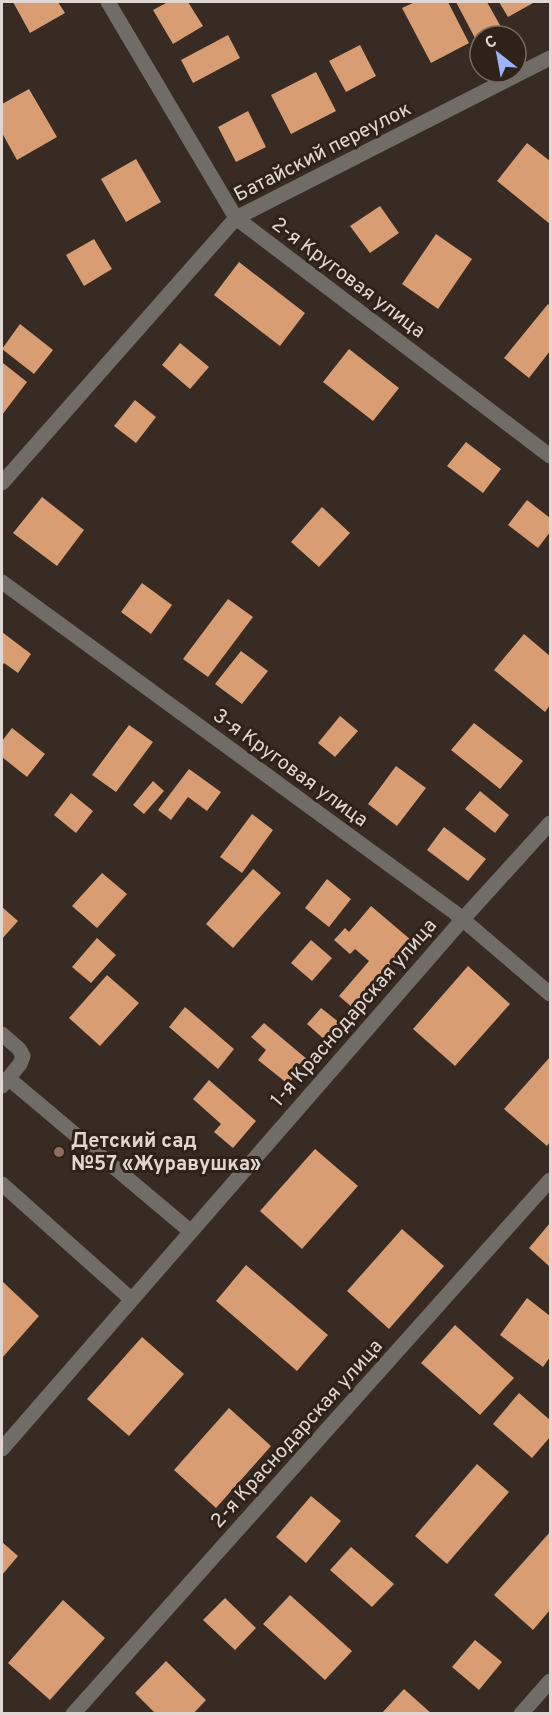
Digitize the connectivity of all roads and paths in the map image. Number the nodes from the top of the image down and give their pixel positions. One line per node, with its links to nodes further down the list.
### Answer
1 (108, 2): 3 (street, 2-я Круговая улица)
2 (550, 58): 3 (street, Батайский переулок)
3 (236, 218): 4 (street, 2-я Круговая улица); 5 (street, Батайский переулок)
4 (550, 456)
5 (2, 483)
6 (2, 582): 8 (street, 3-я Круговая улица)
7 (550, 823): 8 (street, 1-я Краснодарская улица)
8 (463, 919): 9 (street, 3-я Круговая улица); 14 (street, 1-я Краснодарская улица)
9 (550, 994)
10 (2, 1034): 11 (street)
11 (5, 1082): 14 (street)
12 (550, 1180): 18 (street, 2-я Краснодарская улица)
13 (2, 1184): 15 (street)
14 (190, 1231): 15 (street, 1-я Краснодарская улица)
15 (131, 1299): 16 (street, 1-я Краснодарская улица)
16 (2, 1449)
17 (550, 1681): 19 (street)
18 (82, 1710)
19 (521, 1713)

